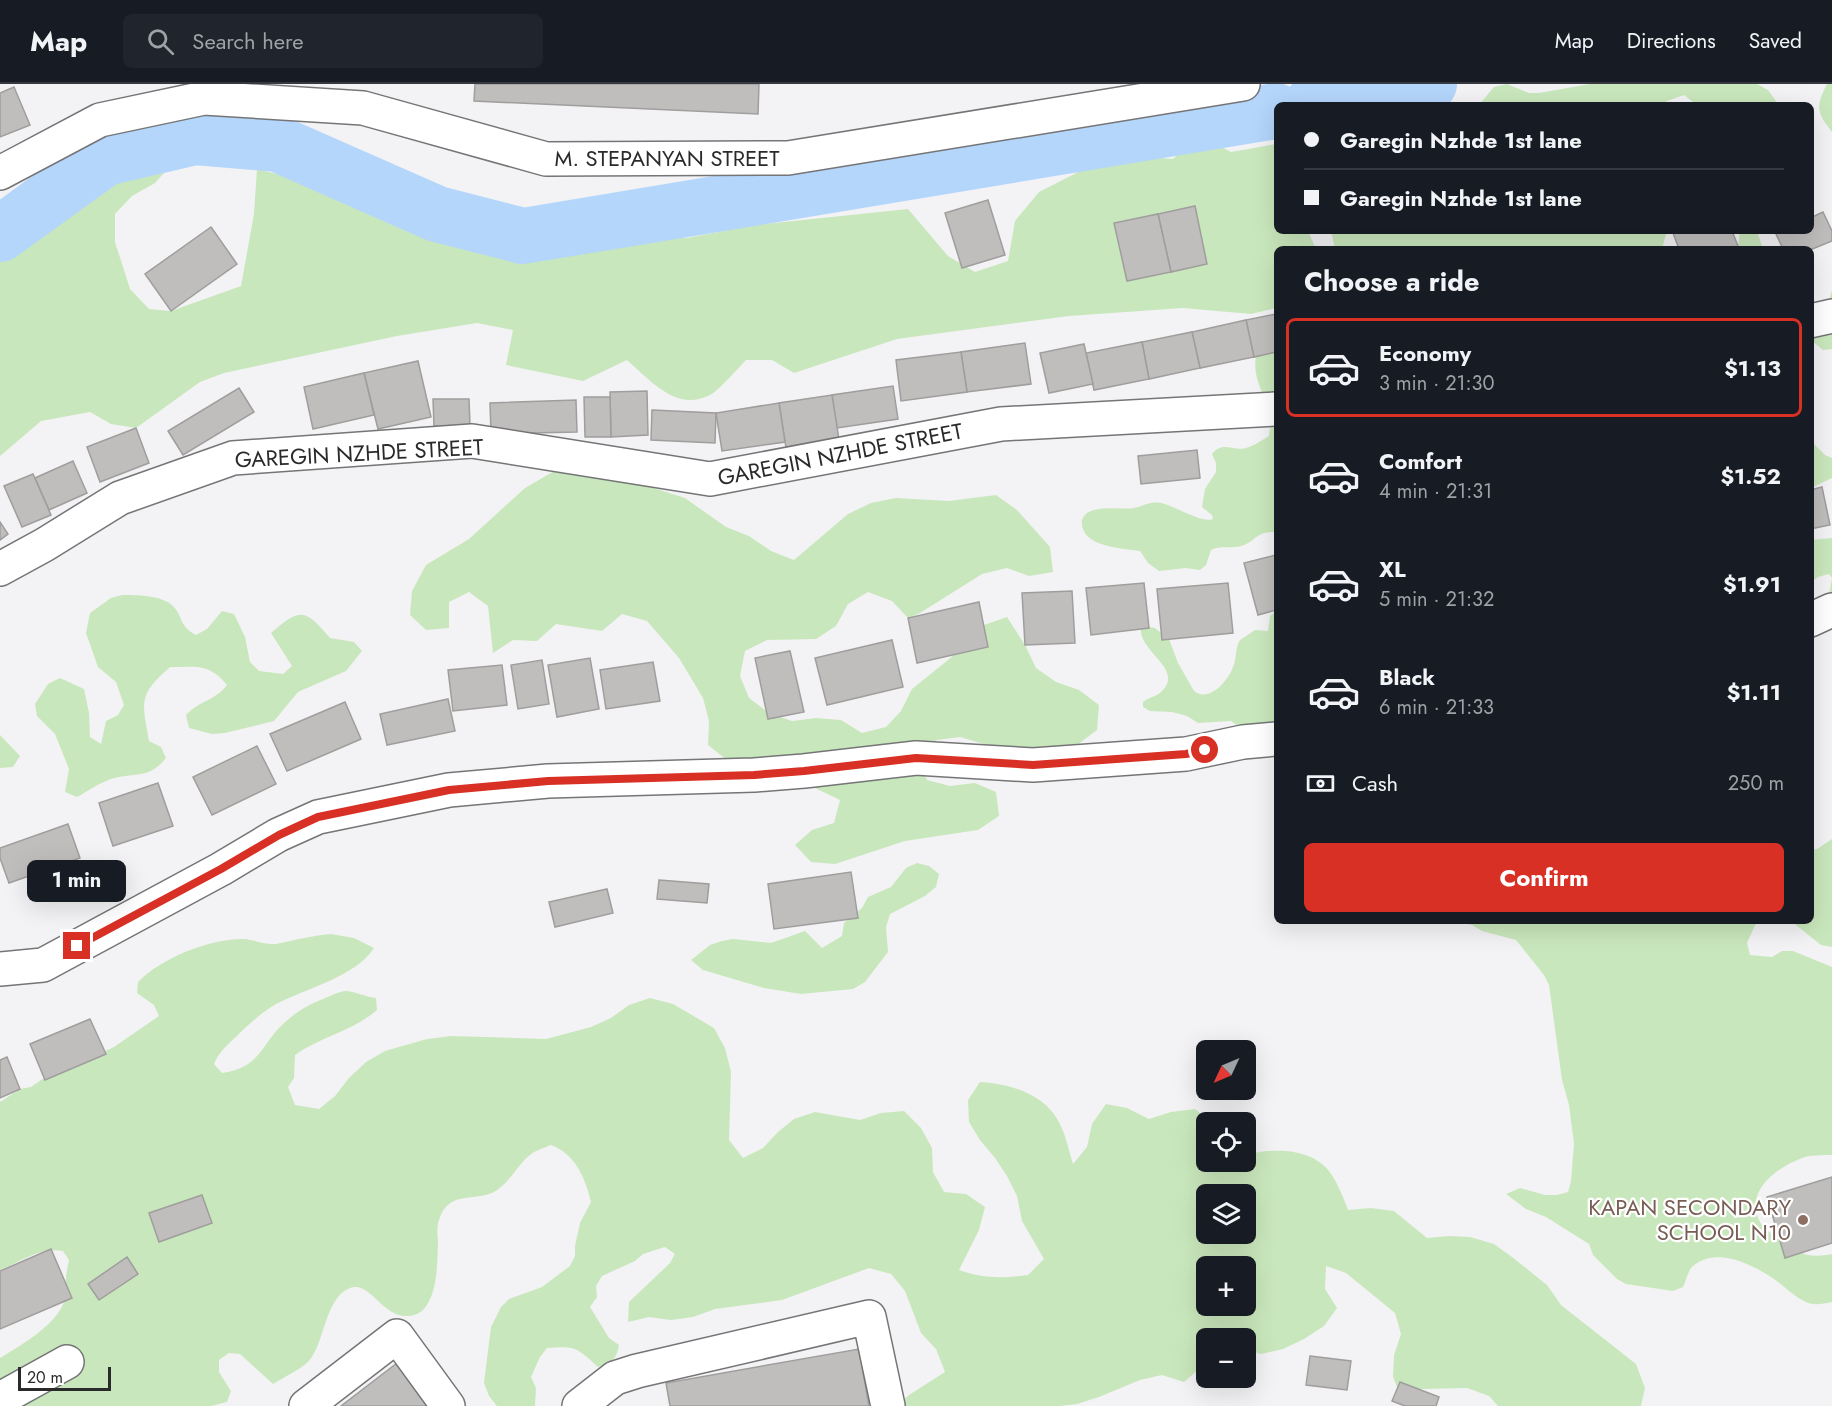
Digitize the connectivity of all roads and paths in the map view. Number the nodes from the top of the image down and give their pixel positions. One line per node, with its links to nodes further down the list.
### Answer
1 (1243, 84): 2 (street, M. STEPANYAN STREET)
2 (0, 173)
3 (1832, 316): 4 (street)
4 (1814, 320)
5 (1274, 408): 6 (street, GAREGIN NZHDE STREET)
6 (0, 569)
7 (1832, 610): 8 (street)
8 (1814, 618)
9 (1274, 739): 10 (street)
10 (0, 969)
11 (67, 1362): 12 (street)
12 (0, 1399)
13 (585, 1405): 16 (street)
14 (306, 1406): 15 (street)
15 (448, 1406)
16 (888, 1406)

